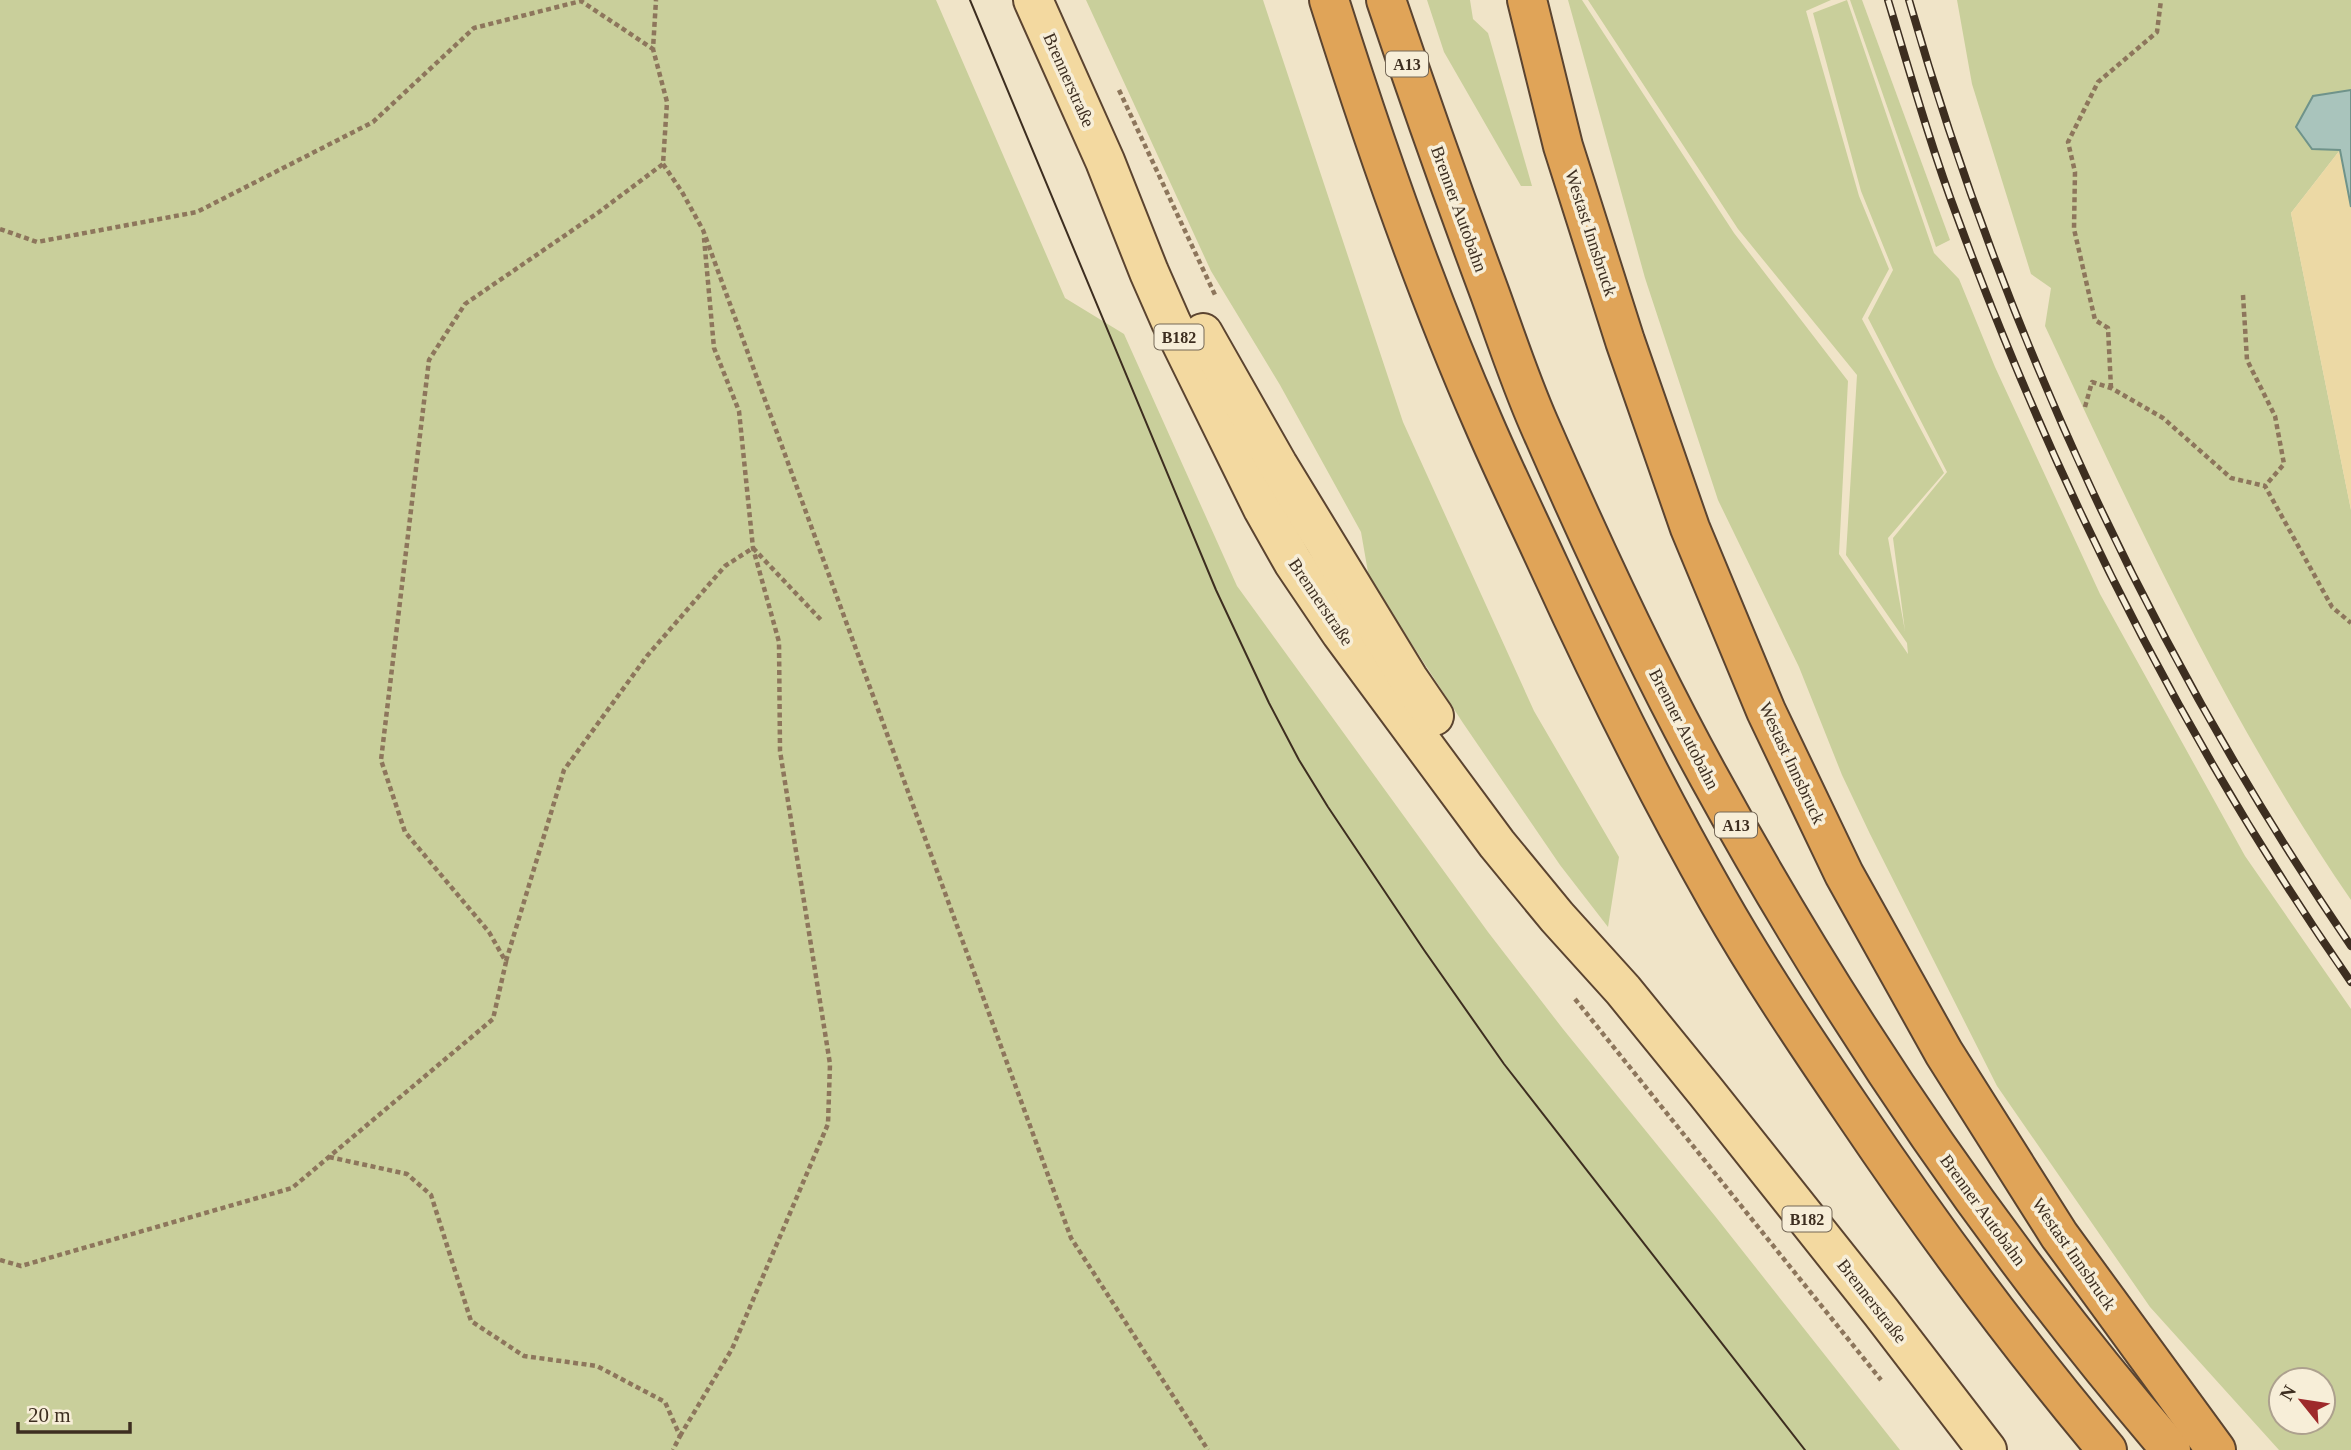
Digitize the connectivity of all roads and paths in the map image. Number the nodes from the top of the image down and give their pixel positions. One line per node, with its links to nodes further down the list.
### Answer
1 (656, 0): 7 (path)
2 (1033, 0): 26 (main road, Brennerstraße / B182)
3 (1328, 0): 27 (highway)
4 (1386, 0): 28 (highway, Brenner Autobahn / A13)
5 (1527, 0): 29 (highway, Westast Innsbruck)
6 (2161, 0): 14 (path)
7 (653, 49): 9 (path); 10 (path)
8 (1118, 88): 13 (path)
9 (663, 164): 11 (path); 20 (path)
10 (0, 229)
11 (703, 230): 17 (path); 25 (path)
12 (2242, 295): 16 (path)
13 (1218, 302)
14 (2111, 388): 15 (path); 16 (path)
15 (2085, 407)
16 (2264, 486): 19 (path)
17 (753, 548): 18 (path); 20 (path); 23 (path)
18 (822, 621)
19 (2351, 623)
20 (506, 962): 21 (path)
21 (329, 1157): 22 (path); 23 (path)
22 (0, 1260)
23 (680, 1436): 24 (path)
24 (673, 1450)
25 (1208, 1450)
26 (1987, 1450)
27 (2108, 1450)
28 (2171, 1450)
29 (2216, 1450)

